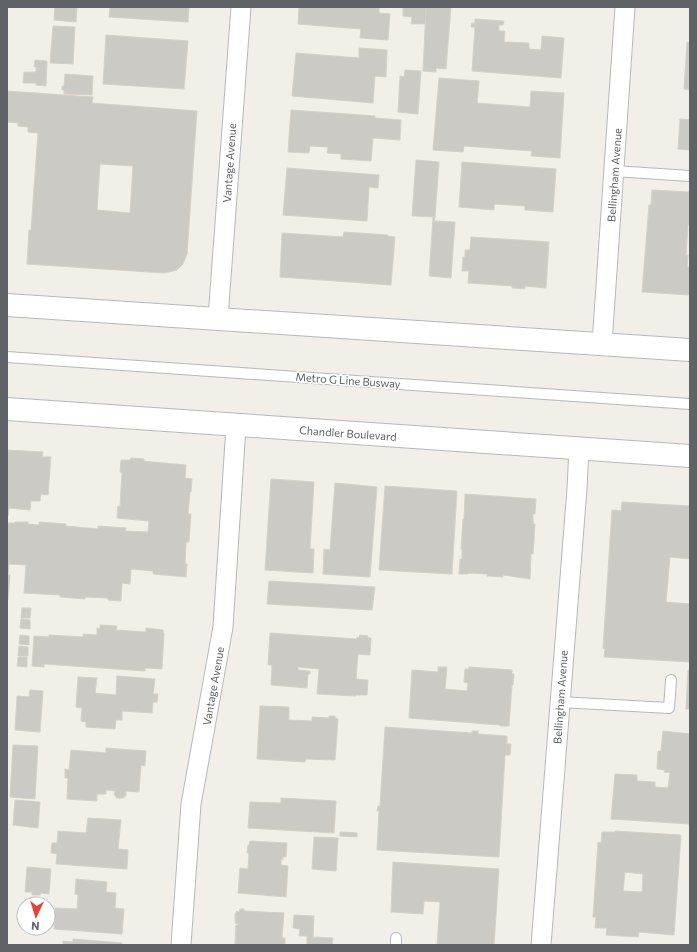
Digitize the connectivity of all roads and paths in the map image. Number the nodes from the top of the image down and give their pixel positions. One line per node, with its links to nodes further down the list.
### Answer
1 (241, 7): 6 (street, Vantage Avenue)
2 (625, 7): 3 (street, Bellingham Avenue)
3 (614, 171): 4 (lane); 7 (street, Bellingham Avenue)
4 (690, 176)
5 (7, 305): 6 (street)
6 (218, 318): 7 (street)
7 (602, 344): 8 (street)
8 (690, 350)
9 (7, 357): 10 (lane, Metro G Line Busway)
10 (690, 404)
11 (7, 409): 12 (street, Chandler Boulevard)
12 (236, 426): 13 (street, Chandler Boulevard); 17 (street, Vantage Avenue)
13 (579, 448): 14 (street, Chandler Boulevard); 16 (street, Bellingham Avenue)
14 (690, 456)
15 (671, 680): 16 (lane)
16 (560, 702): 18 (street, Bellingham Avenue)
17 (181, 945)
18 (541, 945)

